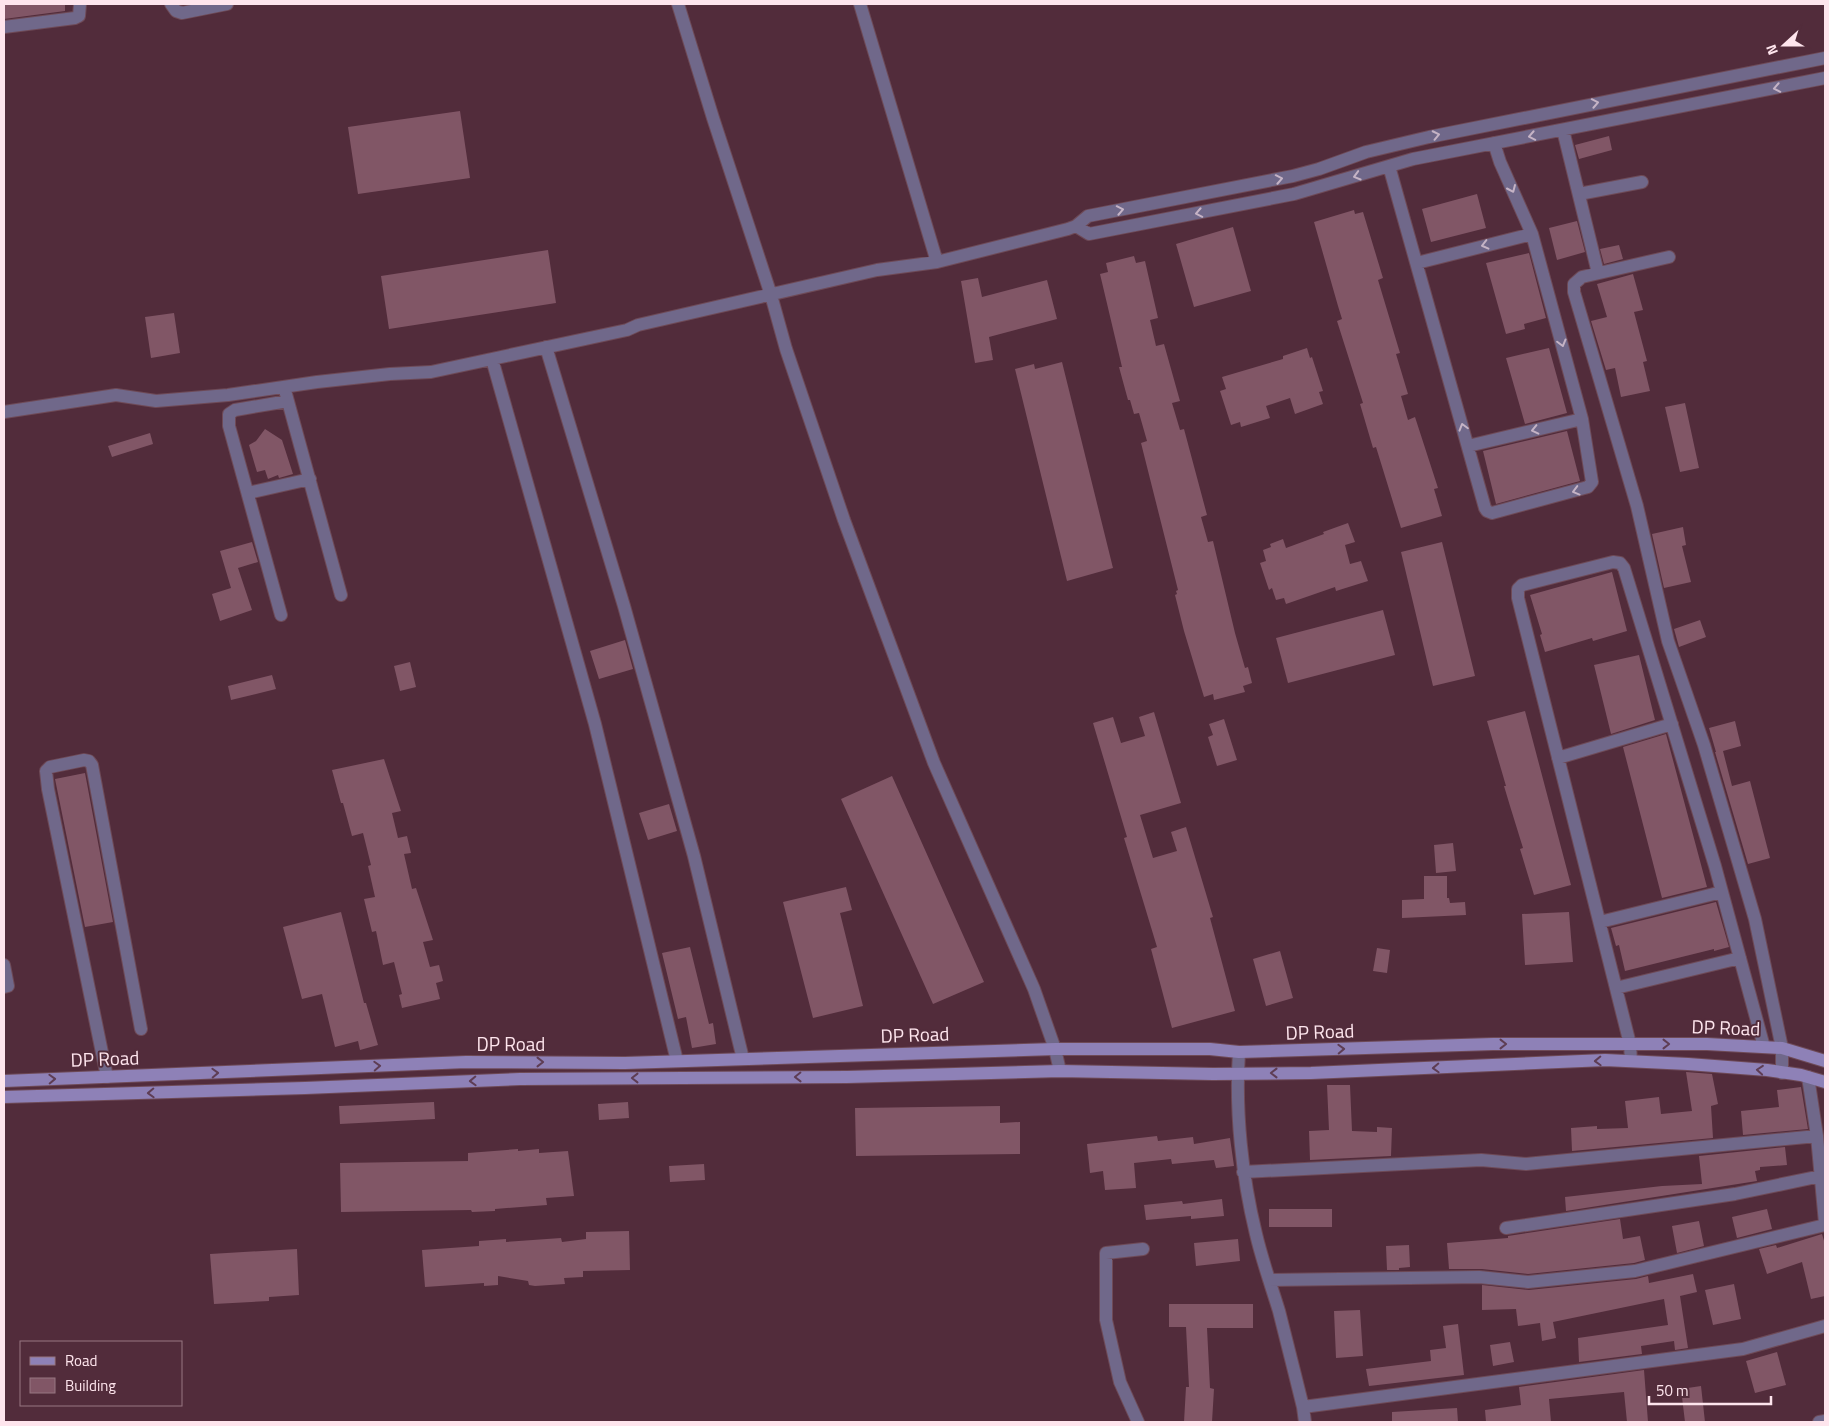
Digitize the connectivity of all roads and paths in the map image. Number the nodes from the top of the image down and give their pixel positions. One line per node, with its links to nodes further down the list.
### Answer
1 (80, 4): 6 (street)
2 (171, 4): 3 (street)
3 (227, 4)
4 (678, 4): 20 (street)
5 (860, 4): 17 (street)
6 (4, 27)
7 (1825, 58): 14 (street, one-way to 7)
8 (1825, 78): 9 (street, one-way to 9)
9 (1563, 130): 10 (street, one-way to 10); 13 (street)
10 (1494, 143): 11 (street); 15 (street, one-way to 15)
11 (1389, 166): 14 (street, one-way to 14); 18 (street)
12 (1642, 182): 13 (street)
13 (1579, 194): 19 (street)
14 (1076, 226): 17 (street)
15 (1532, 234): 18 (street, one-way to 18); 26 (street, one-way to 26)
16 (1669, 257): 19 (street)
17 (937, 262): 20 (street)
18 (1416, 262): 27 (street, one-way to 18)
19 (1598, 273): 44 (street)
20 (771, 295): 21 (street); 45 (street)
21 (546, 347): 22 (street); 47 (street)
22 (492, 359): 23 (street); 48 (street)
23 (284, 387): 24 (street); 25 (street)
24 (288, 401): 28 (street); 29 (street)
25 (4, 412)
26 (1582, 419): 27 (street, one-way to 27); 27 (street, one-way to 27)
27 (1468, 446)
28 (310, 479): 29 (street); 30 (street)
29 (248, 493): 31 (street)
30 (341, 595)
31 (282, 615)
32 (1672, 724): 33 (street); 33 (street); 34 (street)
33 (1558, 758): 35 (street)
34 (1722, 892): 35 (street); 36 (street)
35 (1600, 922): 39 (street)
36 (1740, 958): 39 (street); 43 (street)
37 (4, 965): 38 (street)
38 (4, 987)
39 (1616, 988): 41 (street)
40 (141, 1029): 55 (street)
41 (1630, 1044): 42 (street, DP Road, one-way to 41); 43 (street, DP Road, one-way to 43); 50 (street)
42 (1479, 1045): 46 (street, DP Road, one-way to 42); 51 (street)
43 (1764, 1047): 44 (street, DP Road)
44 (1782, 1048): 49 (street, DP Road); 53 (street)
45 (1055, 1049): 46 (street, DP Road); 47 (street, DP Road); 52 (street)
46 (1239, 1052): 54 (street)
47 (743, 1059): 48 (street, DP Road)
48 (677, 1061): 55 (street, DP Road, one-way to 48)
49 (1825, 1061)
50 (1631, 1062): 51 (street, DP Road, one-way to 51); 53 (street, DP Road, one-way to 50)
51 (1482, 1066): 54 (street, DP Road, one-way to 54)
52 (1060, 1071): 54 (street, DP Road); 59 (street, DP Road, one-way to 59)
53 (1782, 1072): 56 (street, DP Road)
54 (1238, 1073): 61 (street)
55 (107, 1077): 57 (street, DP Road, one-way to 55)
56 (1808, 1077): 58 (street, DP Road); 60 (street)
57 (4, 1081)
58 (1825, 1082)
59 (4, 1097)
60 (1817, 1136): 61 (street); 62 (street)
61 (1243, 1172): 66 (street)
62 (1821, 1176): 63 (street); 64 (street)
63 (1825, 1224): 66 (street)
64 (1506, 1228)
65 (1143, 1249): 70 (street)
66 (1269, 1280): 68 (street)
67 (1825, 1326): 68 (street)
68 (1303, 1407): 71 (street)
69 (1825, 1421): 72 (street)
70 (1138, 1422)
71 (1305, 1422)
72 (1819, 1422)

